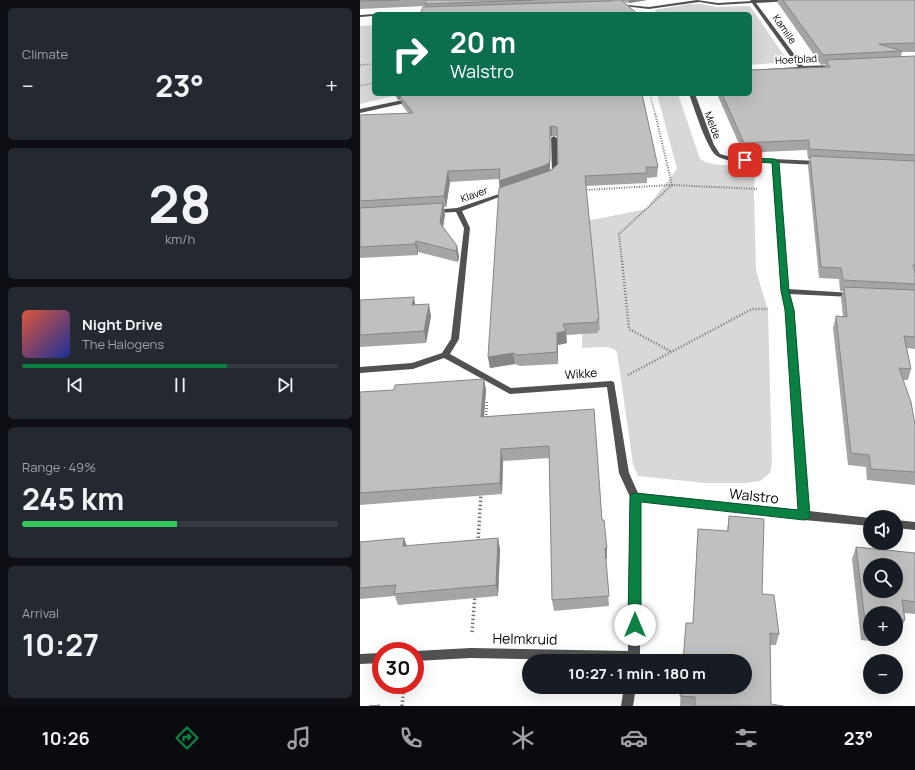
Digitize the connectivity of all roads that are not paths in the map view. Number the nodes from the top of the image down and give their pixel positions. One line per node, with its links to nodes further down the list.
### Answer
1 (789, 0): 2 (street)
2 (753, 1): 3 (street); 8 (street, Kamille)
3 (622, 2): 4 (street)
4 (610, 7)
5 (372, 15): 6 (street)
6 (360, 16)
7 (839, 66): 8 (street, Hoefblad)
8 (801, 67): 9 (street, Hoefblad)
9 (752, 70)
10 (693, 96): 14 (street, Melde)
11 (418, 99): 12 (street)
12 (360, 111)
13 (554, 138): 16 (street)
14 (775, 162): 15 (street, Melde); 20 (street)
15 (823, 164)
16 (542, 180)
17 (513, 191): 18 (street, Klaver)
18 (458, 210): 19 (street, Klaver); 22 (street)
19 (428, 212)
20 (785, 291): 21 (street); 25 (street)
21 (862, 296)
22 (445, 355): 23 (street); 24 (street, Wikke)
23 (360, 370)
24 (635, 497): 25 (street, Walstro); 29 (street, Helmkruid)
25 (804, 516): 26 (street, Walstro)
26 (863, 521)
27 (903, 525): 28 (street)
28 (915, 526)
29 (634, 654)
30 (522, 655): 31 (street, Helmkruid)
31 (424, 656)
32 (372, 658): 33 (street)
33 (360, 659)
34 (629, 694): 35 (street)
35 (627, 706)

